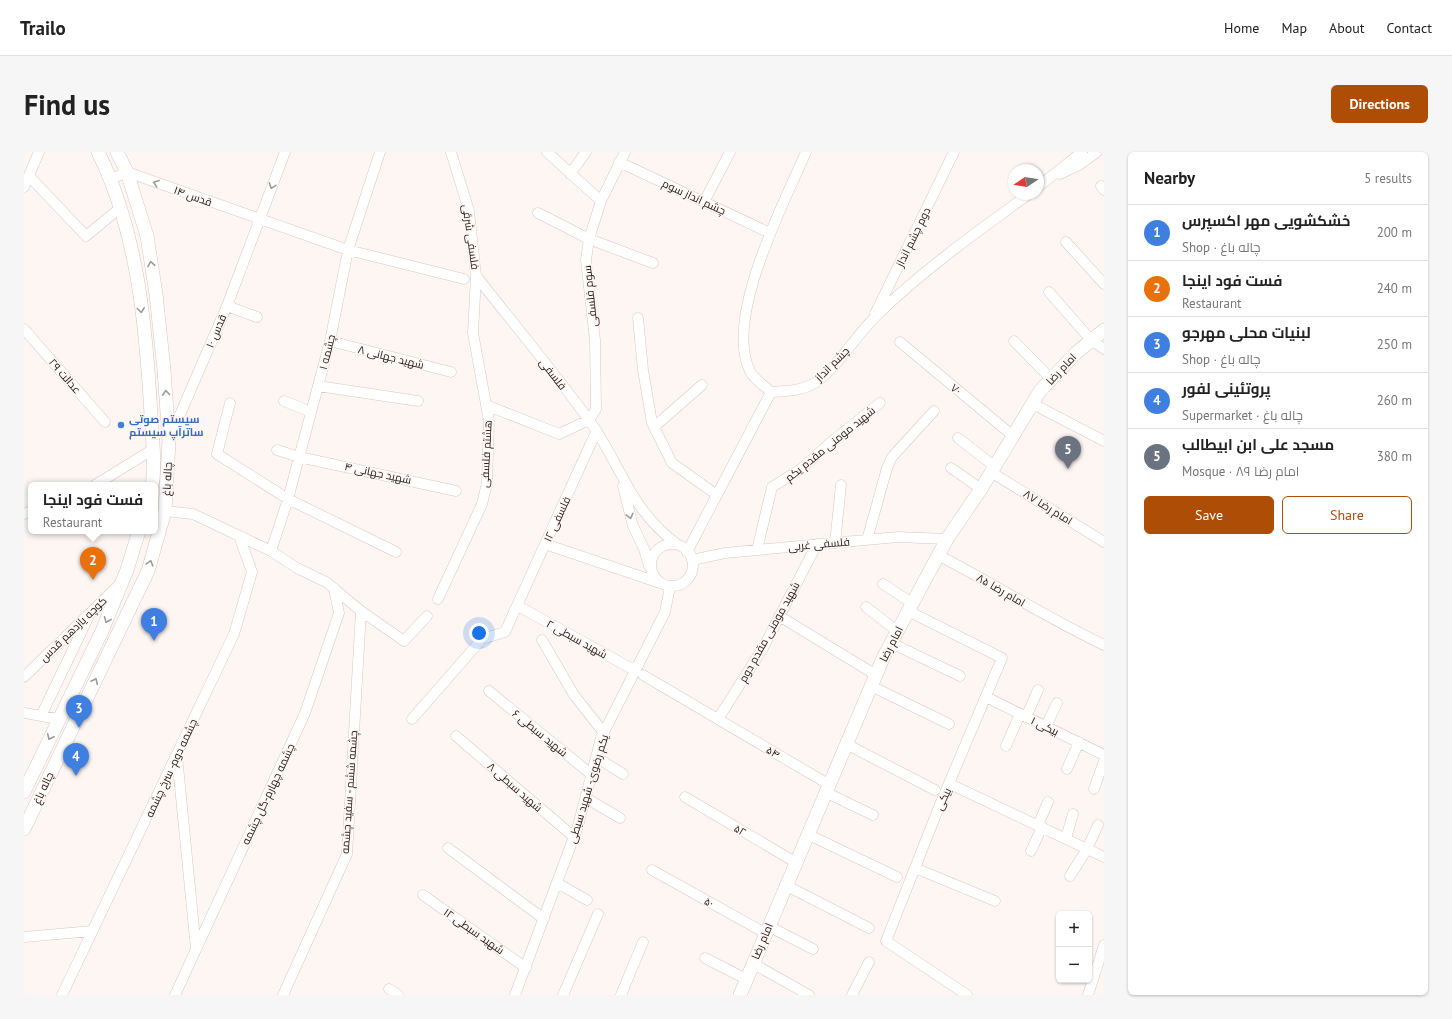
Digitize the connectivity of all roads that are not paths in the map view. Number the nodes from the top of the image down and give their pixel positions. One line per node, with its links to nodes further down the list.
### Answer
1 (39, 152): 18 (street)
2 (98, 152): 19 (main road, چاله باغ)
3 (117, 152): 16 (main road, چاله باغ)
4 (285, 152): 28 (street, قدس ۱۰, one-way to 28)
5 (380, 152): 32 (street, چشمه ۱)
6 (451, 152): 34 (street, فلسفی شرقی)
7 (547, 152): 17 (street)
8 (586, 152): 17 (street)
9 (625, 152): 15 (street, سوم فلسفی)
10 (730, 152): 25 (street)
11 (806, 152): 29 (street)
12 (954, 152): 41 (street, دوم چشم انداز)
13 (1082, 152): 20 (street)
14 (1097, 152): 20 (street)
15 (619, 162): 24 (street, سوم فلسفی); 25 (street, چشم انداز سوم)
16 (127, 172): 19 (street); 28 (street, قدس ۱۴, one-way to 16); 68 (main road, چاله باغ, one-way to 16)
17 (570, 174): 24 (street)
18 (29, 176): 22 (street); 26 (street)
19 (112, 179): 26 (main road, چاله باغ)
20 (1048, 180): 21 (street)
21 (1044, 183)
22 (24, 187)
23 (1021, 200): 41 (street, چشم انداز)
24 (601, 201): 30 (street, سوم فلسفی)
25 (704, 202): 29 (street, چشم انداز سوم)
26 (120, 208): 70 (main road, چاله باغ, one-way to 70)
27 (538, 213): 30 (street)
28 (259, 220): 32 (street, قدس ۱۴); 38 (street, قدس ۱۰)
29 (770, 233): 53 (street)
30 (589, 239): 33 (street); 62 (street, سوم فلسفی)
31 (1066, 242): 36 (street)
32 (348, 250): 35 (street, قدس ۱۴); 46 (street, چشمه ۱)
33 (653, 263)
34 (476, 276): 59 (street, هشتم فلسفی); 62 (street, فلسفی)
35 (464, 280)
36 (1104, 284)
37 (1049, 292): 45 (street)
38 (227, 306): 39 (street); 68 (street, قدس ۱۰)
39 (257, 317)
40 (638, 318): 64 (street)
41 (871, 322): 53 (street, چشم انداز)
42 (24, 329): 63 (street, عدالت ۲۹)
43 (1104, 330): 45 (main road, امام رضا)
44 (1014, 340): 50 (street)
45 (1091, 340): 48 (street); 50 (main road, امام رضا)
46 (330, 341): 49 (street, ۸ شهید جهانی); 52 (street, چشمه ۱)
47 (900, 342): 66 (street, ۷۰)
48 (1104, 349)
49 (451, 372)
50 (1052, 379): 58 (main road, امام رضا)
51 (702, 385): 64 (street)
52 (318, 386): 55 (street); 61 (street, چشمه ۱)
53 (772, 392): 81 (street)
54 (284, 401): 61 (street)
55 (418, 401)
56 (230, 403): 82 (street)
57 (880, 403): 93 (street, شهید مومنی مقدم یکم)
58 (1032, 404): 66 (main road, امام رضا); 69 (street)
59 (486, 405): 62 (street); 104 (street, هشتم فلسفی)
60 (934, 411): 87 (street)
61 (311, 412): 72 (street, چشمه ۱)
62 (589, 420): 65 (street, فلسفی)
63 (105, 422)
64 (654, 427): 81 (street)
65 (596, 432): 75 (street, فلسفی); 90 (street, ۱۲ فلسفی)
66 (1012, 435): 74 (main road, امام رضا)
67 (958, 438): 74 (street, امام رضا ۸۷)
68 (169, 441): 83 (main road, چاله باغ)
69 (1104, 441)
70 (152, 450): 76 (street); 77 (main road, چاله باغ)
71 (277, 450): 72 (street, ۴ شهید جهانی)
72 (299, 457): 80 (street, ۴ شهید جهانی); 82 (street, چشمه ۱)
73 (951, 468): 79 (street)
74 (993, 469): 79 (main road, امام رضا); 89 (street, امام رضا ۸۷)
75 (621, 478): 92 (street); 98 (street, one-way to 98)
76 (100, 482)
77 (152, 482)
78 (841, 484): 88 (street)
79 (981, 489): 86 (main road, امام رضا)
80 (456, 491)
81 (717, 495): 97 (street)
82 (288, 499): 94 (street, چشمه ۱); 95 (street)
83 (165, 511): 85 (street); 157 (main road, چاله باغ, one-way to 83)
84 (138, 534): 99 (main road, چاله باغ)
85 (239, 536): 94 (street); 138 (street, چشمه دوم- سرخ چشمه)
86 (946, 539): 87 (street, فلسفی غربی); 96 (main road, امام رضا)
87 (867, 540): 88 (street, فلسفی غربی)
88 (835, 542): 91 (street, فلسفی غربی)
89 (1104, 542)
90 (545, 544): 100 (street); 105 (street, ۱۲ فلسفی)
91 (817, 544): 93 (street, فلسفی غربی); 111 (street, شهید مومنی مقدم دوم)
92 (678, 545): 97 (street); 98 (street)
93 (757, 550): 97 (street, فلسفی غربی)
94 (271, 551): 103 (street)
95 (396, 552)
96 (938, 555): 107 (main road, امام رضا); 115 (street, امام رضا ۸۵)
97 (690, 556): 102 (street)
98 (651, 571): 100 (street)
99 (122, 582): 108 (street, کوچه یازدهم قدس); 129 (main road, چاله باغ, one-way to 129)
100 (660, 583): 102 (street)
101 (883, 584): 107 (street)
102 (670, 587): 116 (street, یکم رضوی- شهید سبطی)
103 (334, 588): 109 (street); 184 (street, چشمه چهارم-گل چشمه)
104 (438, 599)
105 (518, 606): 116 (street, ۲ شهید سبطی); 127 (street, ۱۲ فلسفی)
106 (866, 607): 112 (street)
107 (910, 607): 112 (main road, امام رضا); 122 (street, بیکی)
108 (91, 610): 118 (street, کوچه یازدهم قدس); 126 (street)
109 (361, 611): 110 (street); 192 (street, چشمه ششم - سفید چشمه)
110 (427, 616)
111 (779, 616): 119 (street); 128 (street, شهید مومنی مقدم دوم)
112 (897, 631): 114 (main road, امام رضا)
113 (542, 640): 132 (street)
114 (891, 643): 117 (street); 119 (main road, امام رضا)
115 (1104, 645)
116 (640, 673): 128 (street, ۲ شهید سبطی); 132 (street, یکم رضوی- شهید سبطی)
117 (960, 676)
118 (24, 677)
119 (873, 681): 130 (street); 135 (main road, امام رضا)
120 (1038, 690): 125 (street)
121 (489, 691): 143 (street, ۶ شهید سبطی)
122 (986, 697): 125 (street, ۱ بیکی); 144 (street, بیکی)
123 (1057, 703): 131 (street)
124 (24, 713): 126 (street)
125 (1023, 715): 131 (street, ۱ بیکی); 136 (street)
126 (41, 716): 129 (street)
127 (412, 718)
128 (718, 719): 145 (street, ۵۴)
129 (58, 720): 148 (main road, چاله باغ, one-way to 148)
130 (949, 724)
131 (1046, 726): 134 (street, ۱ بیکی)
132 (604, 733): 139 (street, یکم رضوی- شهید سبطی)
133 (456, 736): 159 (street, ۸ شهید سبطی)
134 (1079, 742): 137 (street, ۱ بیکی); 141 (street)
135 (846, 744): 145 (main road, امام رضا); 147 (street)
136 (1006, 746)
137 (1104, 755)
138 (177, 756): 179 (street, چشمه دوم- سرخ چشمه); 184 (street)
139 (596, 757): 142 (street); 143 (street, یکم رضوی- شهید سبطی)
140 (1104, 761): 146 (street)
141 (1067, 769)
142 (623, 774)
143 (592, 775): 150 (street, یکم رضوی- شهید سبطی)
144 (950, 784): 156 (street); 166 (street, بیکی)
145 (827, 788): 153 (street, ۵۴); 158 (main road, امام رضا)
146 (1094, 789)
147 (935, 790)
148 (24, 792)
149 (685, 797): 165 (street, ۵۲)
150 (586, 798): 154 (street); 159 (street, یکم رضوی- شهید سبطی)
151 (1048, 802): 156 (street)
152 (1074, 814): 160 (street)
153 (873, 815)
154 (620, 818)
155 (1098, 825): 162 (street)
156 (1040, 826): 160 (street); 163 (street)
157 (24, 830)
158 (807, 834): 165 (main road, امام رضا); 169 (street)
159 (574, 838): 170 (street, یکم رضوی- شهید سبطی)
160 (1066, 838): 162 (street)
161 (448, 848): 176 (street)
162 (1087, 849): 164 (street); 168 (street)
163 (1031, 851)
164 (1104, 857)
165 (795, 862): 171 (main road, امام رضا)
166 (915, 868): 174 (street); 199 (street, بیکی)
167 (652, 870): 178 (street, ۵۰)
168 (1070, 876)
169 (896, 877)
170 (557, 883): 173 (street); 176 (street, یکم رضوی- شهید سبطی)
171 (785, 885): 177 (street); 178 (main road, امام رضا)
172 (423, 895): 188 (street, ۱۲ شهید سبطی)
173 (587, 900)
174 (995, 901)
175 (598, 914): 194 (street)
176 (544, 919): 188 (street, یکم رضوی- شهید سبطی)
177 (869, 928)
178 (767, 929): 183 (street, ۵۰); 187 (main road, امام رضا)
179 (92, 931): 180 (street); 190 (street, چشمه دوم- سرخ چشمه)
180 (24, 937)
181 (643, 942): 195 (street)
182 (1104, 945): 200 (street)
183 (813, 949)
184 (196, 950): 191 (street, چشمه چهارم-گل چشمه)
185 (705, 958): 189 (street)
186 (869, 962): 198 (street)
187 (752, 963): 189 (main road, امام رضا); 197 (street)
188 (526, 968): 193 (street, یکم رضوی- شهید سبطی)
189 (746, 979): 196 (main road, امام رضا)
190 (62, 995)
191 (175, 995)
192 (283, 995)
193 (515, 995)
194 (563, 995)
195 (621, 995)
196 (740, 995)
197 (809, 995)
198 (852, 995)
199 (967, 995)
200 (1088, 995)

